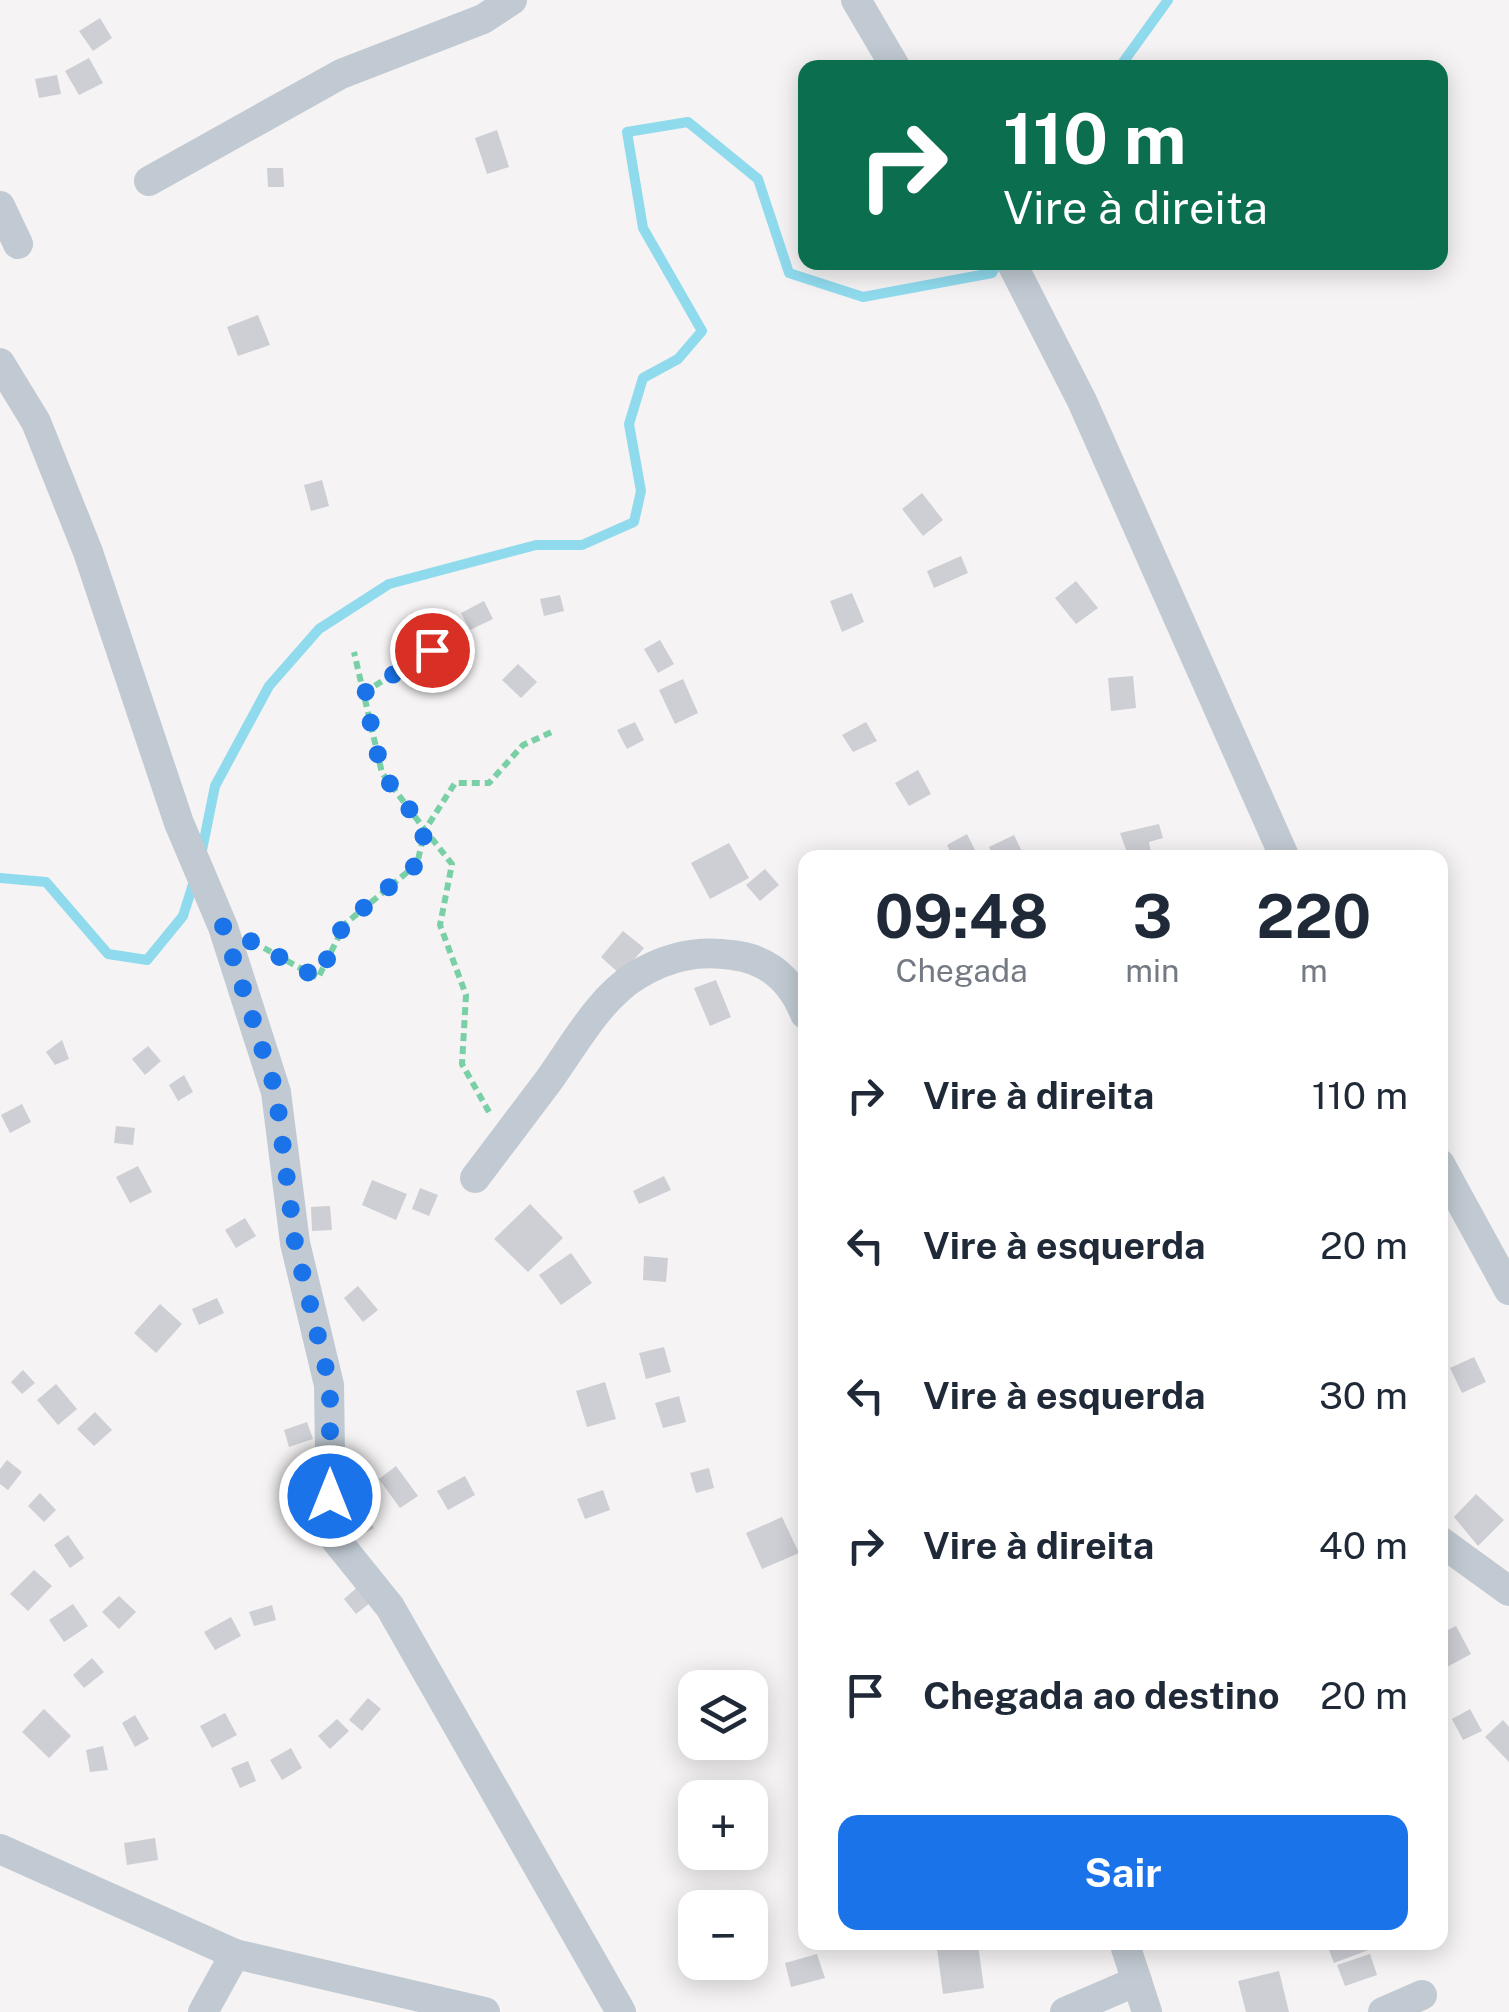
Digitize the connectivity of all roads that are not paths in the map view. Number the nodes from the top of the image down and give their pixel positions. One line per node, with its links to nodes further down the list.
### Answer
1 (512, 0): 4 (street)
2 (856, 0): 3 (street)
3 (891, 60)
4 (149, 181)
5 (0, 206): 6 (street)
6 (18, 244)
7 (1015, 270): 9 (street)
8 (0, 363): 23 (street)
9 (1281, 850)
10 (798, 997): 11 (street)
11 (474, 1178)
12 (1448, 1179): 13 (street)
13 (1509, 1290)
14 (1448, 1547): 15 (street)
15 (1509, 1591)
16 (0, 1849): 18 (street)
17 (1127, 1950): 19 (street)
18 (234, 1954): 21 (street); 22 (street)
19 (1137, 1981): 24 (street); 25 (street)
20 (1422, 1995): 26 (street)
21 (203, 2012)
22 (485, 2012)
23 (621, 2012)
24 (1065, 2012)
25 (1147, 2012)
26 (1383, 2012)

